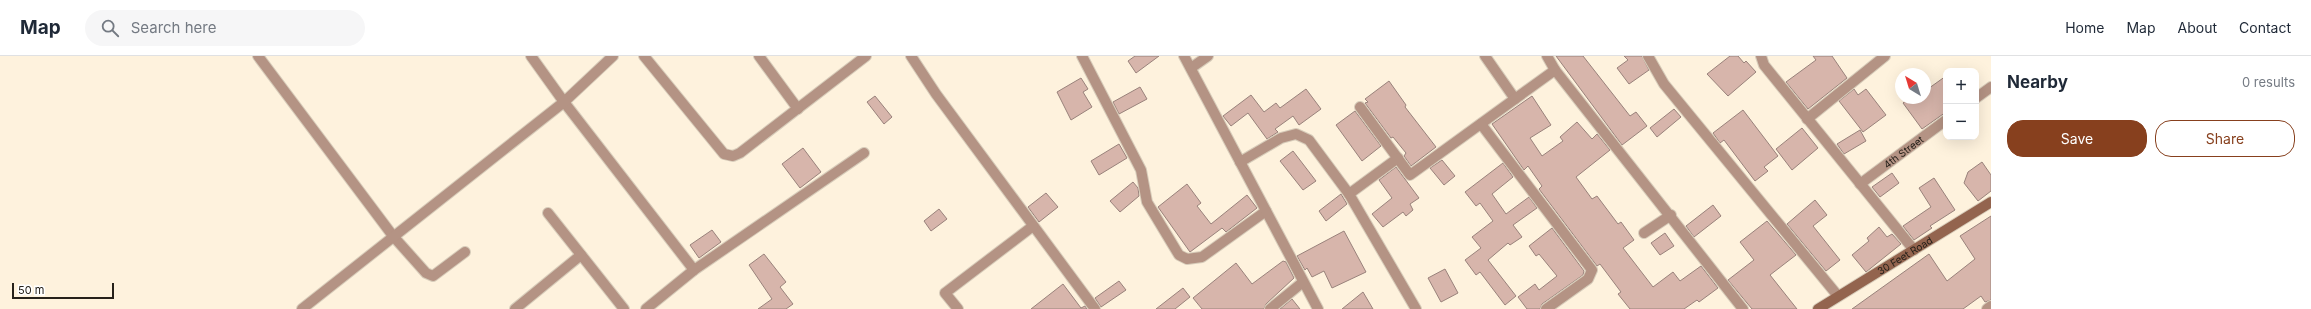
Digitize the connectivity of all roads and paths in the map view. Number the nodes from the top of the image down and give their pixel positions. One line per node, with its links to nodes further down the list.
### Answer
1 (258, 56): 38 (street)
2 (531, 56): 21 (street)
3 (613, 56): 21 (street)
4 (644, 56): 23 (street)
5 (758, 56): 23 (street)
6 (866, 56): 23 (street)
7 (911, 56): 36 (street)
8 (1082, 56): 33 (street)
9 (1184, 56): 16 (street)
10 (1208, 56): 16 (street)
11 (1485, 56): 20 (street)
12 (1547, 56): 17 (street)
13 (1648, 56): 44 (street)
14 (1761, 56): 24 (street)
15 (1885, 56): 24 (street)
16 (1191, 68): 29 (street)
17 (1555, 70): 20 (street); 35 (street)
18 (1991, 87): 19 (street)
19 (1979, 96)
20 (1515, 98): 26 (street)
21 (564, 102): 38 (street); 42 (street)
22 (1360, 107): 28 (street)
23 (798, 109)
24 (1808, 118): 30 (street)
25 (1943, 122): 30 (street, 4th Street)
26 (1481, 124): 28 (street); 55 (street)
27 (864, 153): 42 (street)
28 (1398, 158): 31 (street)
29 (1240, 162): 31 (street); 33 (street)
30 (1860, 184): 39 (street)
31 (1349, 194): 54 (street)
32 (1991, 202): 39 (main road, 30 Feet Road)
33 (1266, 211): 43 (street)
34 (548, 213): 41 (street)
35 (1671, 214): 37 (street); 56 (street)
36 (1033, 226): 50 (street); 51 (street)
37 (1644, 233)
38 (393, 236): 40 (street); 46 (street)
39 (1914, 250): 44 (main road, 30 Feet Road)
40 (465, 252)
41 (581, 255): 47 (street); 48 (street)
42 (694, 270): 49 (street)
43 (1303, 282): 52 (street); 53 (street)
44 (1838, 296): 57 (main road, 30 Feet Road)
45 (1991, 306): 58 (street)
46 (302, 309)
47 (515, 309)
48 (624, 309)
49 (646, 309)
50 (958, 309)
51 (1095, 309)
52 (1270, 309)
53 (1318, 309)
54 (1416, 309)
55 (1546, 309)
56 (1743, 309)
57 (1818, 309)
58 (1987, 309)

